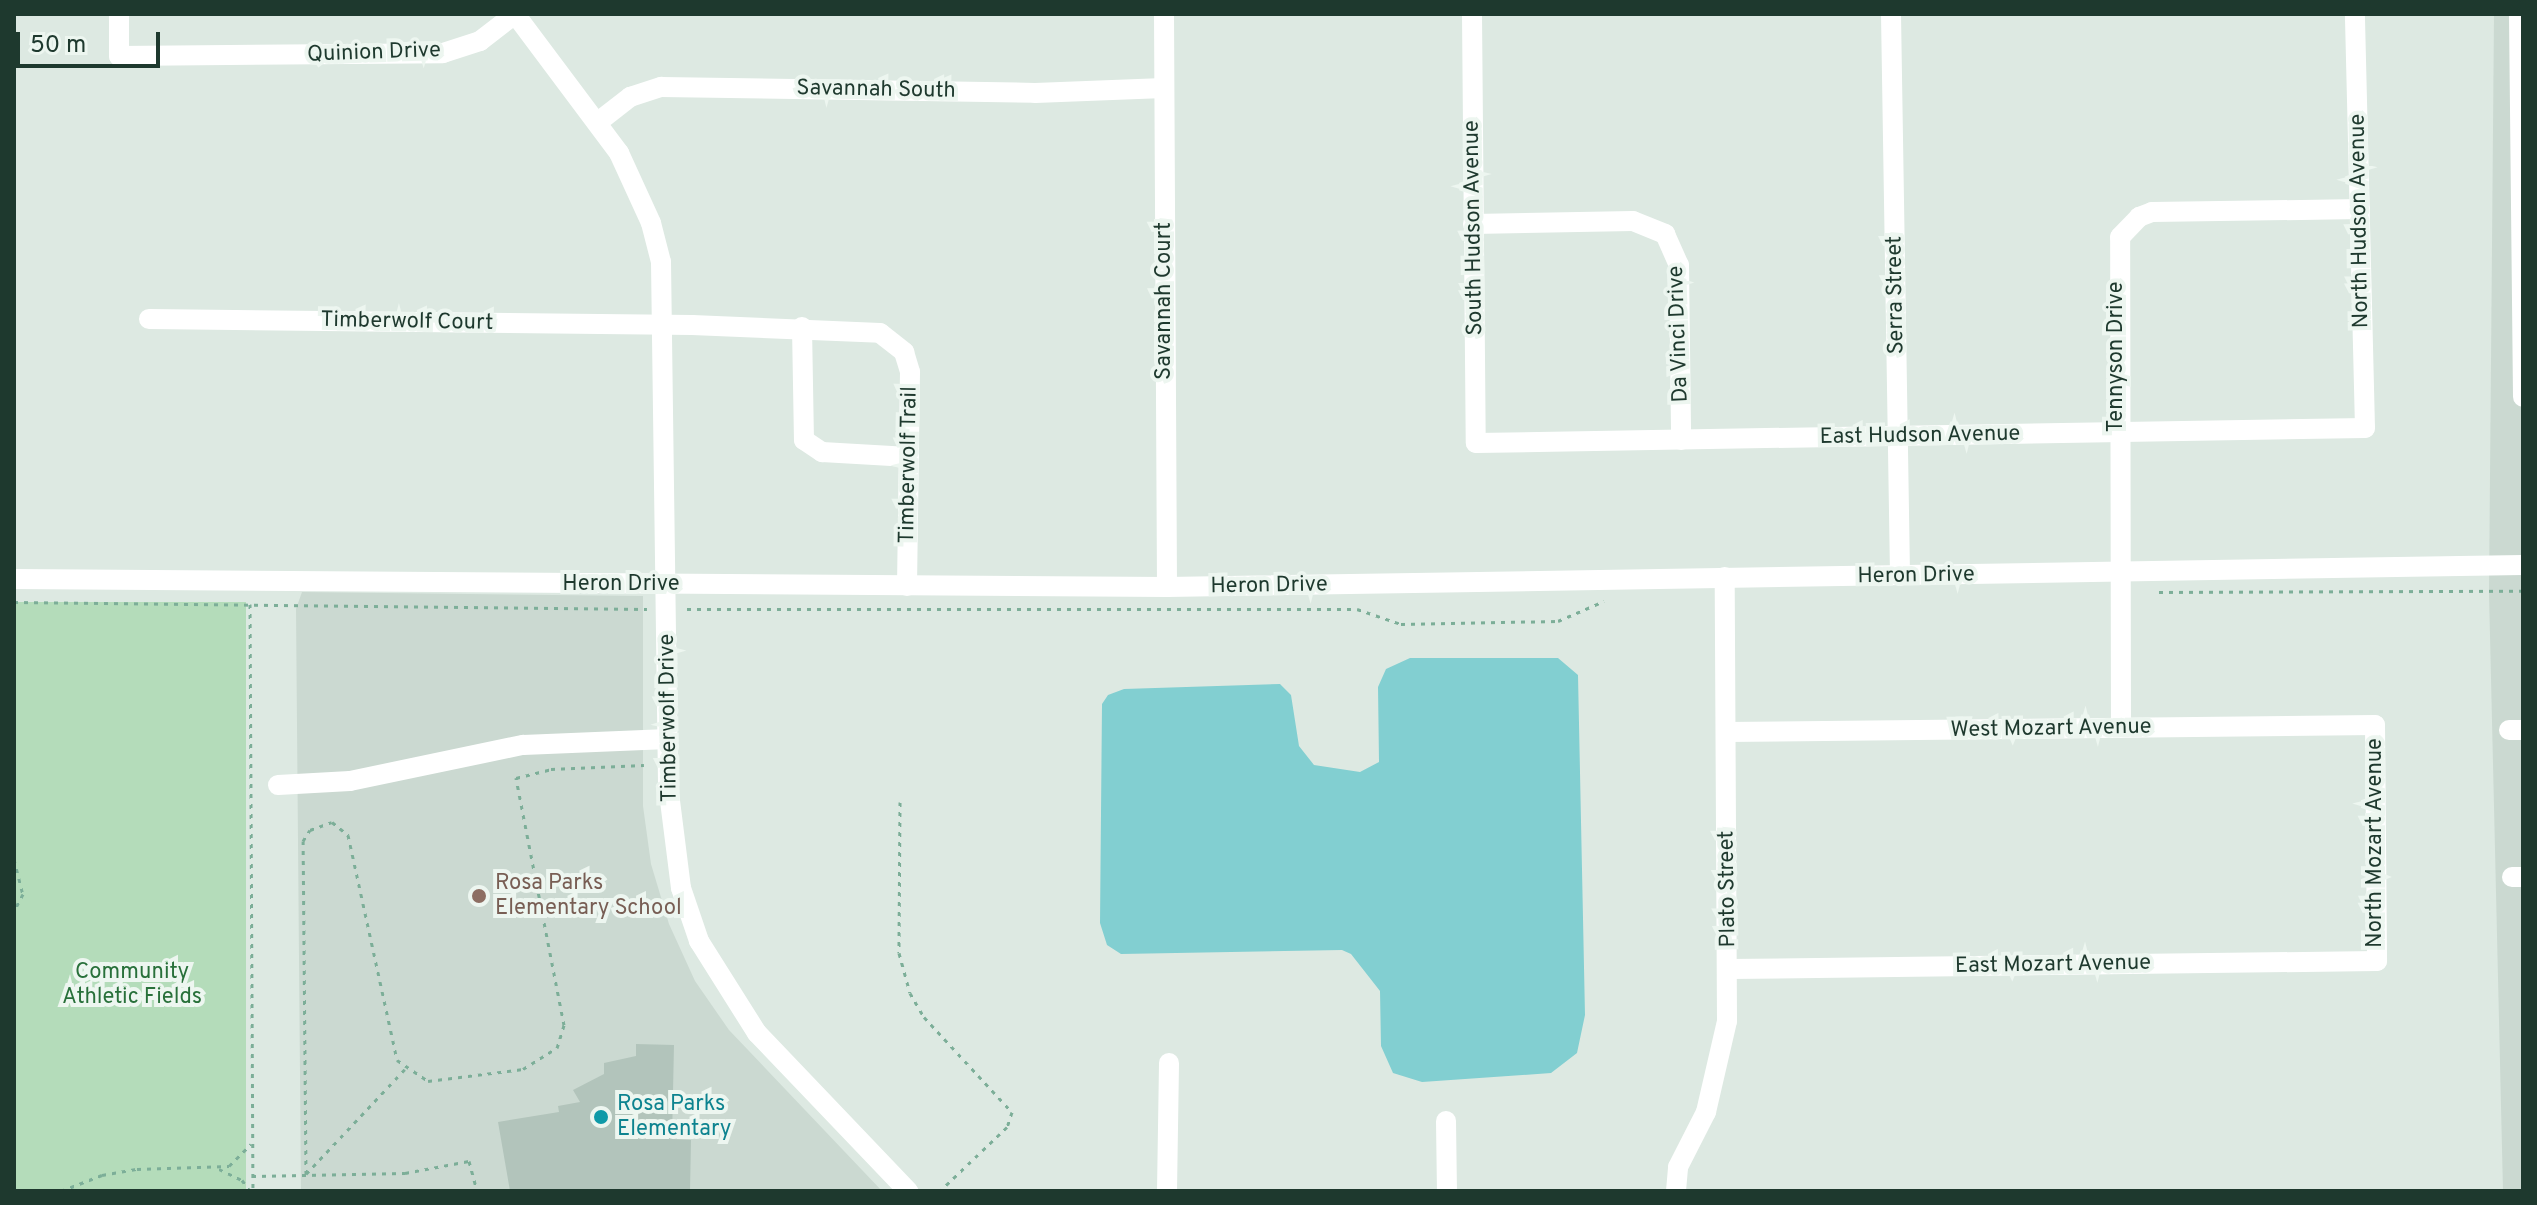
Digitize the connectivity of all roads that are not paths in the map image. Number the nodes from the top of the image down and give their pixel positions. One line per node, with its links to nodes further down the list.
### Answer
1 (119, 14): 2 (street, Quinion Drive)
2 (515, 14): 11 (street, Timberwolf Drive)
3 (1164, 14): 9 (street, Savannah Court)
4 (1472, 14): 13 (street, South Hudson Avenue)
5 (1891, 14): 21 (street, Serra Street)
6 (2355, 14): 12 (street, North Hudson Avenue)
7 (2519, 14): 8 (street)
8 (2521, 62): 10 (street)
9 (1164, 88): 11 (street, Savannah South); 32 (street, Savannah Court)
10 (2521, 120): 17 (street)
11 (598, 122): 15 (street, Timberwolf Drive)
12 (2360, 209): 19 (street, North Hudson Avenue); 20 (street, Tennyson Drive)
13 (1473, 224): 22 (street, Da Vinci Drive); 23 (street, South Hudson Avenue)
14 (149, 319): 15 (street, Timberwolf Court)
15 (666, 325): 16 (street, Timberwolf Trail); 30 (street, Timberwolf Drive)
16 (802, 327): 24 (street, Timberwolf Trail); 24 (street)
17 (2522, 346): 18 (street)
18 (2523, 397)
19 (2365, 428): 20 (street, East Hudson Avenue)
20 (2117, 433): 21 (street, East Hudson Avenue); 29 (street, Tennyson Drive)
21 (1899, 436): 22 (street, East Hudson Avenue); 26 (street, Serra Street)
22 (1681, 440): 23 (street, East Hudson Avenue)
23 (1476, 443)
24 (909, 457): 31 (street, Timberwolf Trail)
25 (2523, 565): 29 (street, Heron Drive)
26 (1900, 576): 27 (street, Heron Drive); 29 (street, Heron Drive)
27 (1725, 577): 32 (street, Heron Drive); 35 (street, Plato Street)
28 (14, 579): 30 (street, Heron Drive)
29 (2118, 582): 34 (street, Tennyson Drive)
30 (667, 586): 31 (street, Heron Drive); 36 (street, Timberwolf Drive)
31 (907, 586): 32 (street, Heron Drive)
32 (1167, 587)
33 (2375, 725): 34 (street, West Mozart Avenue); 38 (street, North Mozart Avenue)
34 (2121, 728): 35 (street, West Mozart Avenue)
35 (1726, 732): 39 (street, Plato Street)
36 (668, 739): 37 (street); 42 (street, Timberwolf Drive)
37 (278, 785)
38 (2377, 961): 39 (street, East Mozart Avenue)
39 (1729, 969): 45 (street, Plato Street)
40 (1169, 1063): 43 (street)
41 (1446, 1121): 44 (street)
42 (908, 1191)
43 (1167, 1191)
44 (1447, 1191)
45 (1676, 1191)

